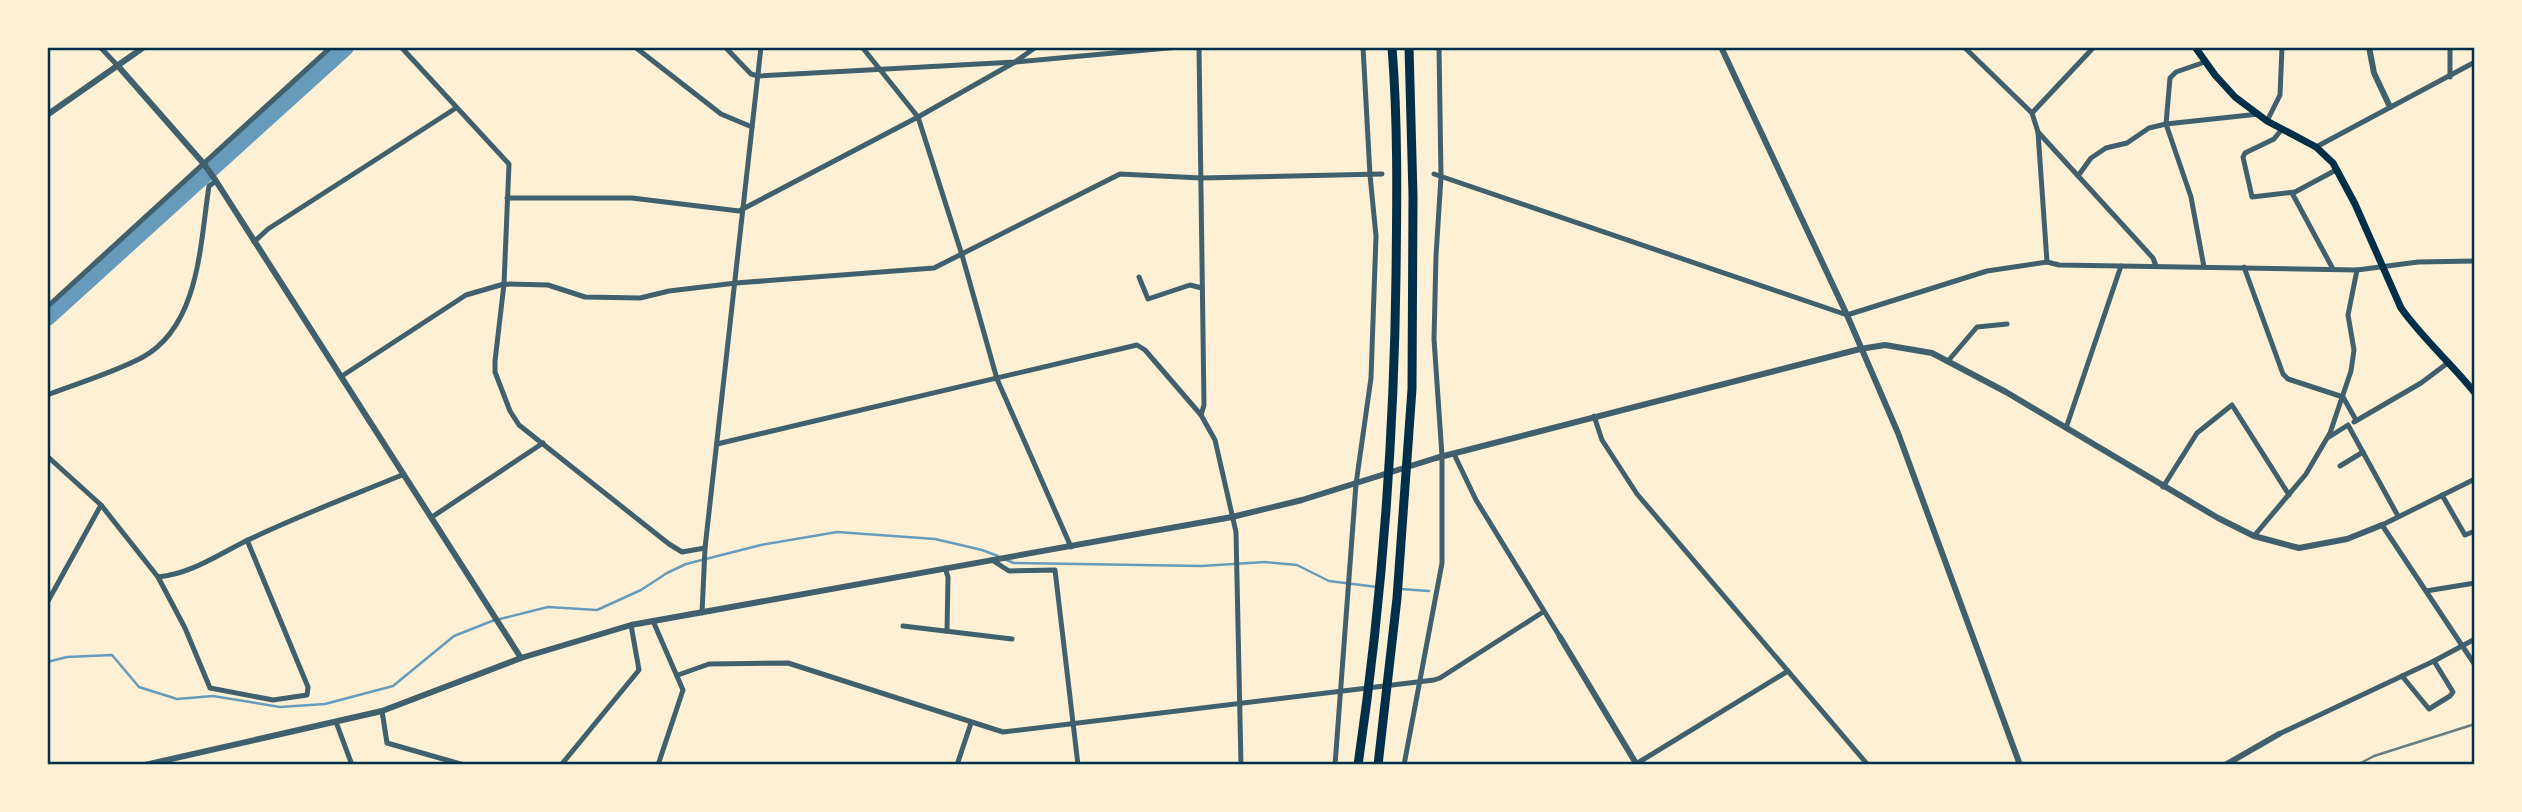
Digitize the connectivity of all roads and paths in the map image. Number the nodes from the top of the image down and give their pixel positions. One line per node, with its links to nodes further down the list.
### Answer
1 (100, 47): 26 (street)
2 (144, 47): 26 (street)
3 (331, 47): 42 (street)
4 (401, 47): 31 (street)
5 (635, 47): 38 (street)
6 (725, 47): 28 (street)
7 (761, 47): 28 (street)
8 (862, 47): 27 (street)
9 (1035, 47): 23 (street)
10 (1179, 47): 23 (street)
11 (1199, 47): 49 (street)
12 (1363, 47): 46 (street)
13 (1392, 47): 147 (highway)
14 (1409, 47): 148 (highway)
15 (1439, 47): 48 (street)
16 (1721, 47): 70 (street)
17 (1964, 47): 32 (street)
18 (2094, 47): 32 (street)
19 (2195, 47): 24 (main road)
20 (2282, 47): 36 (street)
21 (2369, 47): 30 (street)
22 (2450, 47): 29 (street)
23 (1015, 62): 27 (street); 35 (street)
24 (2206, 62): 33 (main road); 37 (street)
25 (2475, 62): 29 (street)
26 (118, 66): 34 (street); 42 (street)
27 (881, 71): 28 (street); 35 (street)
28 (758, 76): 38 (street)
29 (2450, 77): 30 (street)
30 (2390, 107): 41 (street)
31 (456, 108): 52 (street); 54 (street)
32 (2032, 113): 40 (street)
33 (2259, 114): 36 (main road); 37 (street)
34 (47, 115)
35 (918, 117): 53 (street); 55 (street)
36 (2267, 121): 39 (main road)
37 (2166, 124): 47 (street); 61 (street)
38 (752, 127): 53 (street)
39 (2282, 129): 41 (main road); 51 (street)
40 (2038, 132): 47 (street); 57 (street)
41 (2316, 147): 43 (main road)
42 (204, 164): 50 (street); 69 (street)
43 (2336, 170): 51 (street); 60 (main road)
44 (1382, 173): 46 (street)
45 (1434, 174): 48 (street)
46 (1370, 175): 49 (street); 95 (street)
47 (2078, 176): 59 (street)
48 (1441, 177): 70 (street); 91 (street)
49 (1200, 178): 55 (street); 68 (street)
50 (216, 181): 54 (street); 78 (street)
51 (2292, 192): 63 (street)
52 (507, 198): 53 (street); 67 (street)
53 (744, 209): 66 (street)
54 (254, 242): 75 (street)
55 (962, 255): 66 (street); 76 (street)
56 (2475, 261): 60 (street)
57 (2047, 262): 58 (street); 70 (street)
58 (2121, 266): 59 (street); 84 (street)
59 (2156, 266): 61 (street)
60 (2383, 266): 64 (street); 74 (main road)
61 (2204, 267): 62 (street)
62 (2244, 267): 63 (street); 79 (street)
63 (2333, 269): 64 (street)
64 (2357, 270): 79 (street)
65 (1139, 277): 68 (street)
66 (736, 283): 67 (street); 87 (street)
67 (504, 284): 75 (street); 86 (street)
68 (1202, 288): 80 (street)
69 (47, 307)
70 (1847, 315): 72 (street)
71 (2007, 324): 73 (street)
72 (1860, 349): 73 (street); 81 (street); 151 (street)
73 (1948, 361): 84 (street)
74 (2449, 362): 77 (main road); 82 (street)
75 (342, 376): 93 (street)
76 (997, 379): 80 (street); 87 (street); 107 (street)
77 (2473, 388)
78 (47, 396)
79 (2343, 397): 82 (street); 85 (street)
80 (1200, 415): 102 (street)
81 (1594, 416): 89 (street); 128 (street)
82 (2356, 420): 83 (street)
83 (2348, 425): 85 (street); 88 (street)
84 (2066, 428): 96 (street)
85 (2327, 438): 97 (street)
86 (543, 443): 101 (street); 108 (street)
87 (717, 444): 108 (street)
88 (2363, 452): 92 (street); 100 (street)
89 (1454, 454): 91 (street); 115 (street)
90 (47, 456): 99 (street)
91 (1439, 457): 95 (street); 149 (street)
92 (2340, 466)
93 (402, 475): 101 (street); 106 (street)
94 (2475, 479): 98 (street)
95 (1356, 484): 102 (street); 146 (street)
96 (2163, 487): 97 (street); 105 (street)
97 (2289, 495): 105 (street)
98 (2442, 495): 100 (street); 104 (street)
99 (102, 505): 111 (street); 114 (street)
100 (2398, 516): 103 (street)
101 (432, 517): 125 (street)
102 (1232, 517): 107 (street); 131 (street)
103 (2382, 525): 105 (street); 113 (street)
104 (2475, 531)
105 (2254, 536)
106 (247, 540): 111 (street); 111 (street)
107 (1071, 547): 109 (street)
108 (705, 548): 116 (street)
109 (991, 560): 110 (street); 135 (street)
110 (945, 568): 116 (street); 120 (street)
111 (158, 577)
112 (2475, 583): 113 (street)
113 (2426, 591): 124 (street)
114 (47, 603)
115 (1543, 612): 121 (street); 131 (street)
116 (702, 613): 117 (street)
117 (653, 621): 118 (street); 129 (street)
118 (631, 625): 125 (street); 141 (street)
119 (903, 626): 120 (street)
120 (947, 631): 122 (street)
121 (1560, 637): 137 (street)
122 (1012, 639)
123 (2475, 639): 124 (street)
124 (2462, 645): 126 (street); 127 (street)
125 (521, 659): 132 (street)
126 (2434, 661): 130 (street); 130 (street)
127 (2475, 665)
128 (1788, 671): 137 (street); 150 (street)
129 (678, 675): 134 (street); 142 (street)
130 (2402, 676): 136 (street)
131 (1241, 701): 135 (street); 145 (street)
132 (382, 711): 133 (street); 140 (street)
133 (336, 722): 138 (street); 139 (street)
134 (971, 723): 135 (street); 143 (street)
135 (1075, 725): 144 (street)
136 (2279, 734): 152 (street)
137 (1637, 764)
138 (145, 765)
139 (352, 765)
140 (464, 765)
141 (561, 765)
142 (658, 765)
143 (957, 765)
144 (1078, 765)
145 (1241, 765)
146 (1335, 765)
147 (1358, 765)
148 (1378, 765)
149 (1404, 765)
150 (1868, 765)
151 (2020, 765)
152 (2225, 765)

